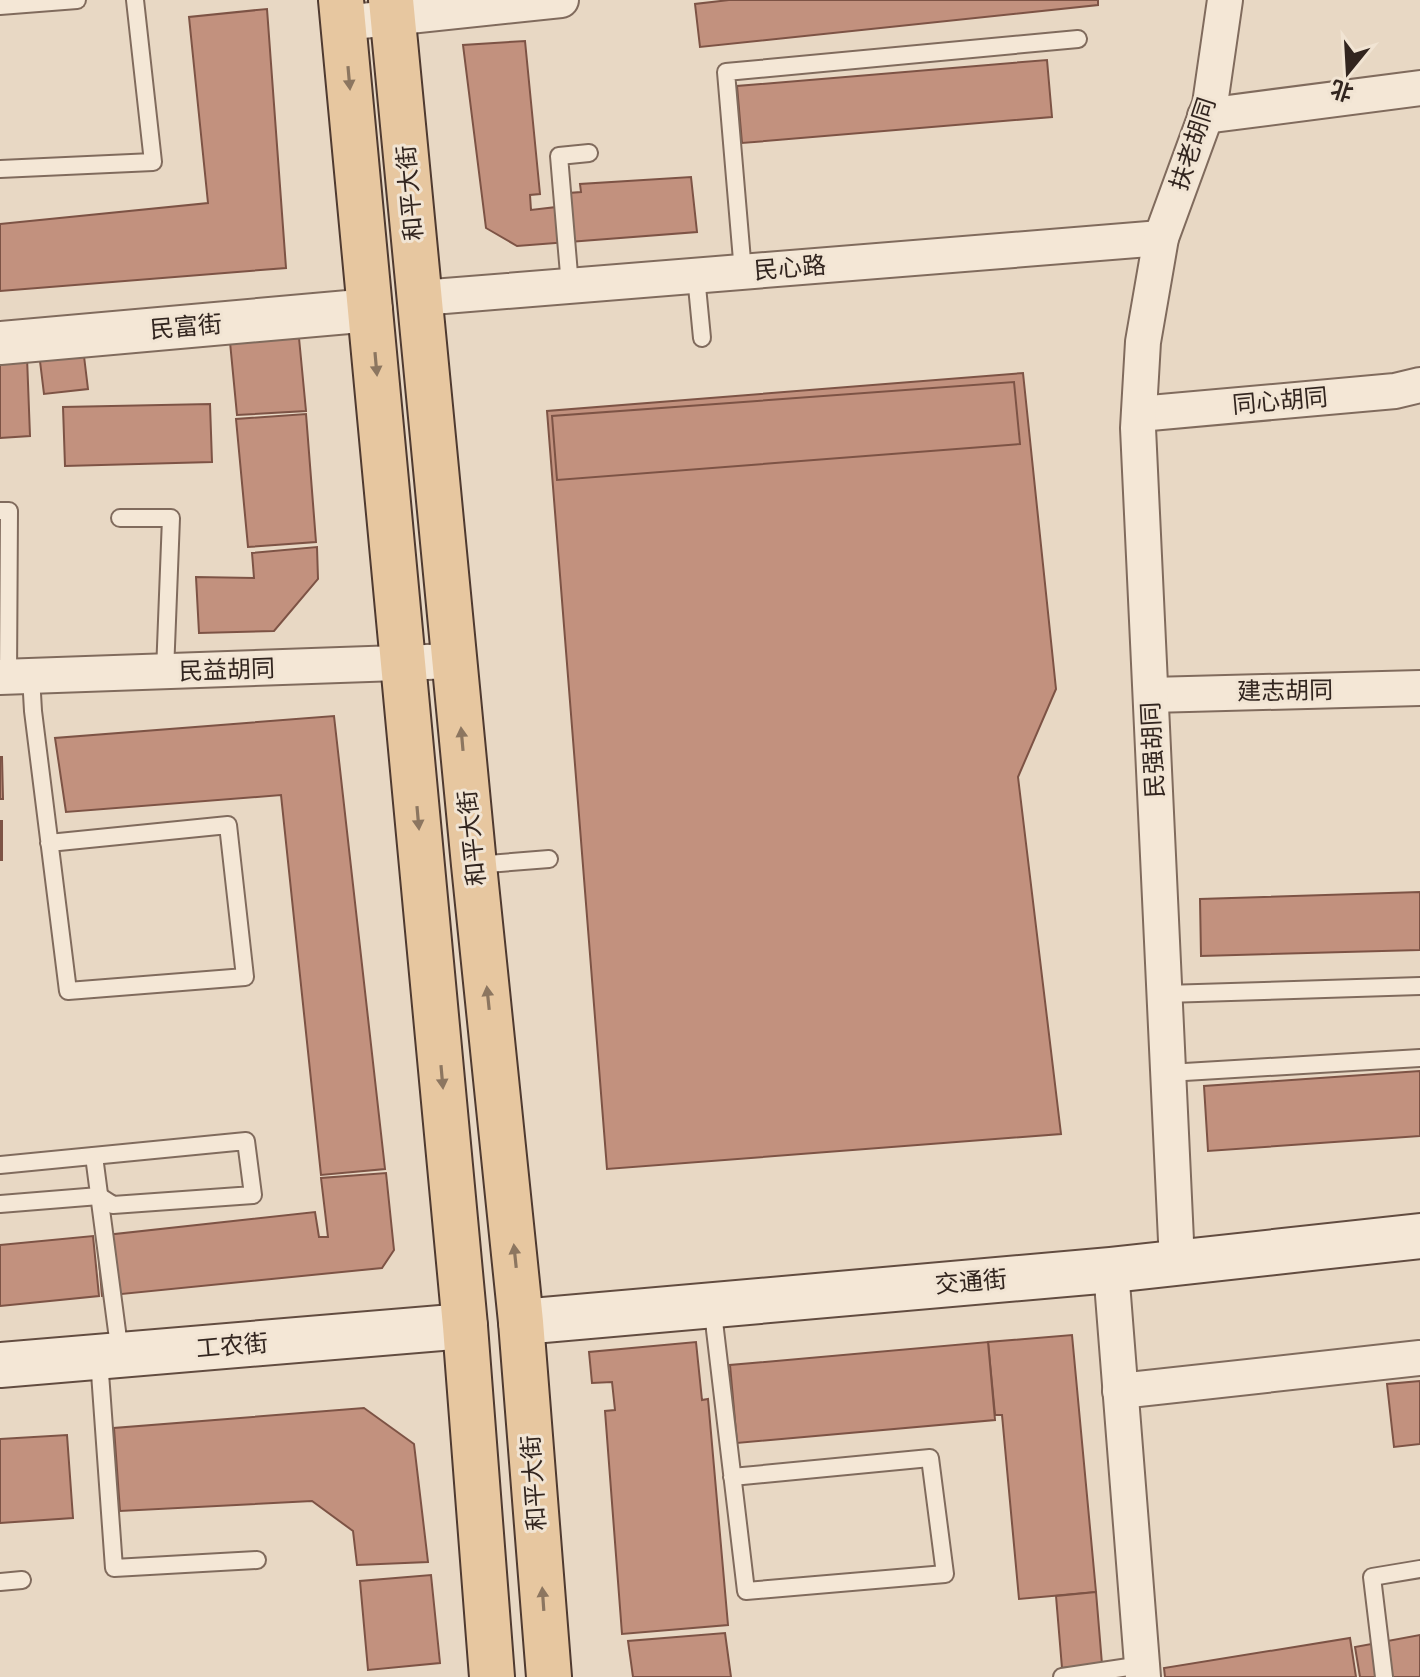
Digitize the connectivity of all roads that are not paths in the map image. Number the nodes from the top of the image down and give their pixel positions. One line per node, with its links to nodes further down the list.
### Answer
1 (77, 0): 5 (lane)
2 (135, 0): 12 (lane)
3 (561, 0): 6 (street)
4 (1225, 0): 10 (street, 扶老胡同)
5 (0, 6)
6 (392, 9): 7 (street); 17 (main road, 和平大街)
7 (342, 12): 18 (main road, 和平大街, one-way to 18)
8 (1078, 39): 14 (lane)
9 (1420, 88): 10 (street)
10 (1205, 116): 13 (street, 扶老胡同)
11 (589, 153): 16 (lane)
12 (0, 169)
13 (1161, 238): 14 (street, 民心路); 22 (street, 民强胡同)
14 (743, 272): 15 (street, 民心路)
15 (696, 276): 16 (street, 民心路); 19 (lane)
16 (570, 286): 17 (street, 民心路)
17 (420, 298): 25 (main road, 和平大街)
18 (371, 310): 20 (street, 民富街); 26 (main road, 和平大街, one-way to 26)
19 (702, 338)
20 (0, 343)
21 (1420, 385): 22 (street, 同心胡同)
22 (1139, 414): 30 (street, 民强胡同)
23 (0, 511): 28 (lane)
24 (120, 518): 27 (lane)
25 (455, 661): 26 (street, 民益胡同); 33 (main road, 和平大街, one-way to 25)
26 (403, 664): 27 (street, 民益胡同); 47 (main road, 和平大街, one-way to 47)
27 (165, 672): 28 (street, 民益胡同)
28 (13, 677): 31 (lane)
29 (1420, 688): 30 (street, 建志胡同)
30 (1151, 695): 35 (street, 民强胡同)
31 (49, 843): 31 (lane)
32 (549, 859): 33 (lane)
33 (474, 865): 46 (main road, 和平大街, one-way to 33)
34 (1420, 986): 35 (lane)
35 (1165, 994): 37 (street, 民强胡同)
36 (1420, 1058): 37 (lane)
37 (1168, 1073): 43 (street, 民强胡同)
38 (94, 1156): 39 (lane); 40 (lane); 40 (lane)
39 (0, 1165)
40 (99, 1196): 41 (lane); 48 (lane)
41 (0, 1204)
42 (1420, 1236): 43 (main road, 交通街)
43 (1177, 1262): 44 (main road, 交通街)
44 (1111, 1270): 45 (main road, 交通街); 51 (street)
45 (713, 1305): 46 (main road, 交通街); 52 (lane)
46 (521, 1322): 59 (main road, 和平大街, one-way to 46)
47 (465, 1326): 48 (main road, 工农街); 58 (main road, 和平大街)
48 (110, 1356): 50 (main road, 工农街); 53 (lane)
49 (1420, 1358): 51 (street)
50 (0, 1365)
51 (1120, 1391): 57 (street)
52 (732, 1477): 52 (lane)
53 (257, 1560)
54 (1420, 1569): 61 (lane)
55 (22, 1580): 56 (lane)
56 (0, 1582)
57 (1142, 1671): 60 (lane)
58 (492, 1677)
59 (549, 1677)
60 (1062, 1677)
61 (1384, 1677)

